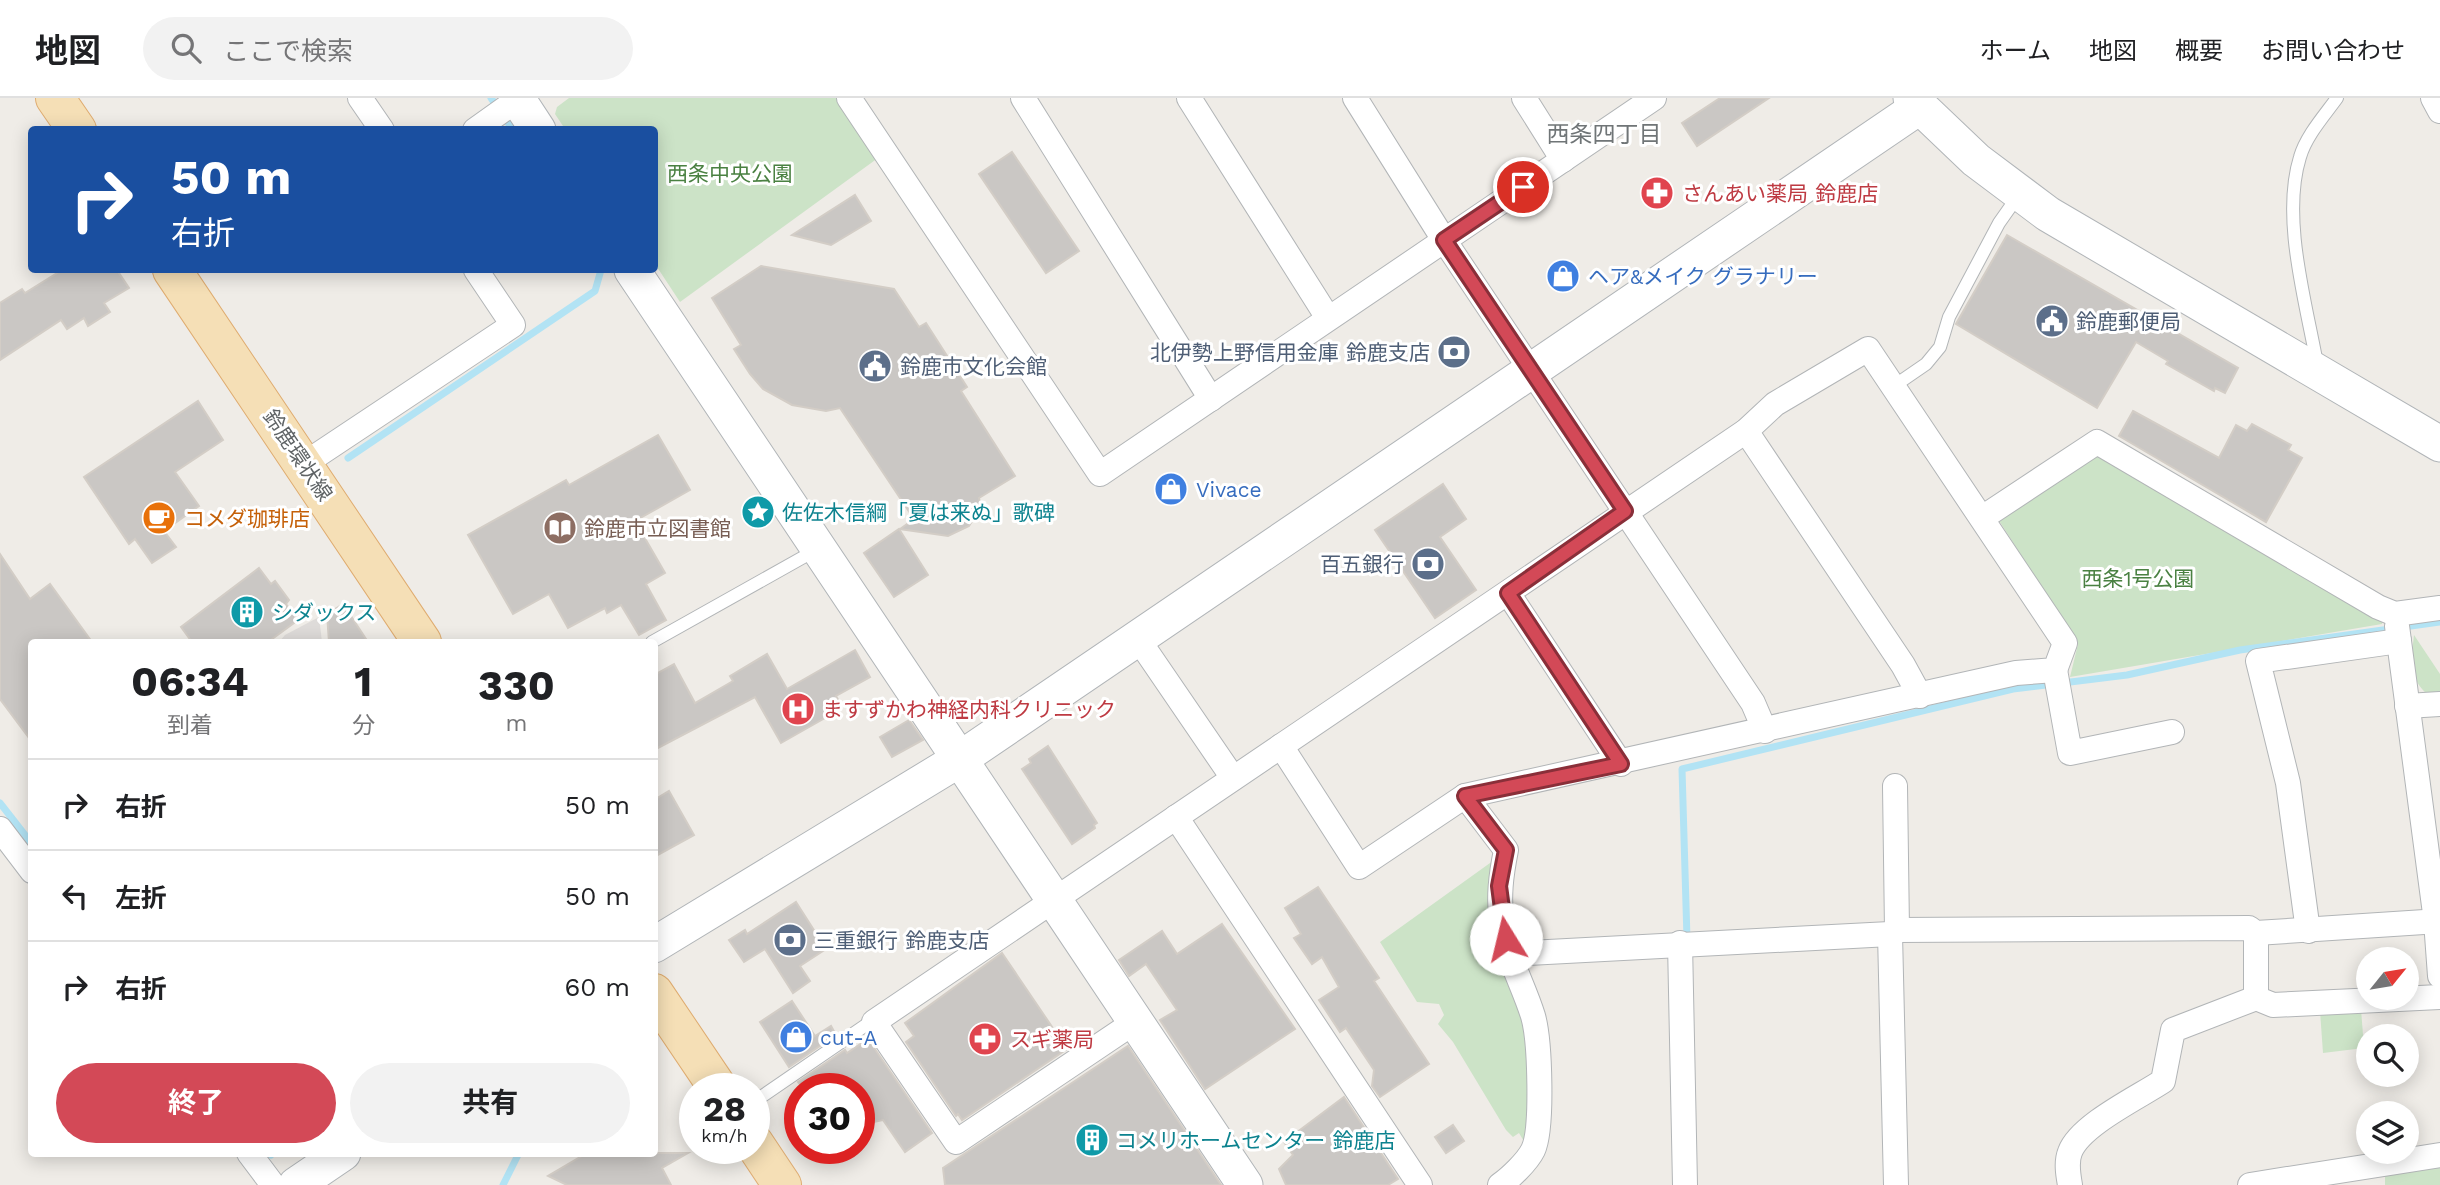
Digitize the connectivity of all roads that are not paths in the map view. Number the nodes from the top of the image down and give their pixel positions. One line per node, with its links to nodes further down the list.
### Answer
1 (55, 98): 15 (main road)
2 (360, 98): 16 (street)
3 (849, 98): 28 (street)
4 (1023, 98): 28 (street)
5 (1189, 98): 24 (street)
6 (1355, 98): 20 (street)
7 (1524, 98): 18 (street)
8 (1654, 98): 18 (street)
9 (2337, 98): 26 (lane)
10 (2433, 98): 13 (street)
11 (517, 100): 14 (street); 17 (street)
12 (1915, 103): 19 (street); 25 (street)
13 (2440, 111)
14 (481, 125)
15 (74, 126)
16 (379, 126)
17 (535, 126)
18 (1563, 160): 20 (street)
19 (2020, 193): 26 (street); 27 (lane)
20 (1444, 240): 24 (street); 25 (street)
21 (174, 273): 31 (main road, 鈴鹿環状線)
22 (478, 273): 31 (street)
23 (634, 273): 34 (street)
24 (1328, 318): 28 (street)
25 (1531, 371): 32 (street); 40 (street)
26 (2319, 374): 30 (street)
27 (1894, 386): 29 (street); 33 (street)
28 (1211, 399)
29 (1746, 431): 32 (street); 43 (street)
30 (2440, 444)
31 (304, 464): 38 (main road, 鈴鹿環状線)
32 (1625, 511): 35 (street); 46 (street)
33 (1982, 518): 37 (street); 42 (street)
34 (820, 548): 39 (lane); 49 (street)
35 (1508, 593): 48 (street); 50 (street)
36 (2440, 608): 37 (street)
37 (2395, 614): 41 (street)
38 (420, 639)
39 (657, 639)
40 (1138, 639): 49 (street); 51 (street)
41 (2399, 641): 45 (street); 59 (street)
42 (2054, 670): 43 (street); 47 (street)
43 (1920, 696): 46 (street)
44 (2440, 704): 45 (street)
45 (2407, 706): 58 (street)
46 (1765, 731): 50 (street)
47 (2172, 732)
48 (1281, 746): 51 (street); 53 (street)
49 (960, 759): 57 (street); 62 (street)
50 (1621, 764): 53 (street)
51 (1233, 778): 54 (street)
52 (1895, 786): 60 (street)
53 (1465, 796): 64 (street)
54 (1176, 817): 57 (street); 82 (street)
55 (0, 830): 56 (street)
56 (28, 865)
57 (1056, 900): 69 (street); 70 (street)
58 (2438, 921): 59 (street); 65 (street)
59 (2308, 931): 61 (street)
60 (1894, 932): 61 (street); 63 (street); 84 (street)
61 (2256, 933): 67 (street)
62 (658, 943)
63 (1687, 943): 64 (street); 83 (street)
64 (1509, 954): 77 (street)
65 (2440, 976)
66 (2440, 997): 67 (street)
67 (2256, 998): 85 (street)
68 (658, 999): 71 (main road)
69 (1136, 1021): 70 (street); 81 (street)
70 (874, 1022): 72 (lane)
71 (708, 1073)
72 (770, 1091)
73 (2440, 1155): 86 (street)
74 (251, 1157): 78 (street)
75 (337, 1157): 79 (street)
76 (768, 1164): 80 (main road)
77 (1504, 1184)
78 (273, 1185)
79 (296, 1185)
80 (782, 1185)
81 (1245, 1185)
82 (1420, 1185)
83 (1685, 1185)
84 (1896, 1185)
85 (2070, 1185)
86 (2250, 1185)

